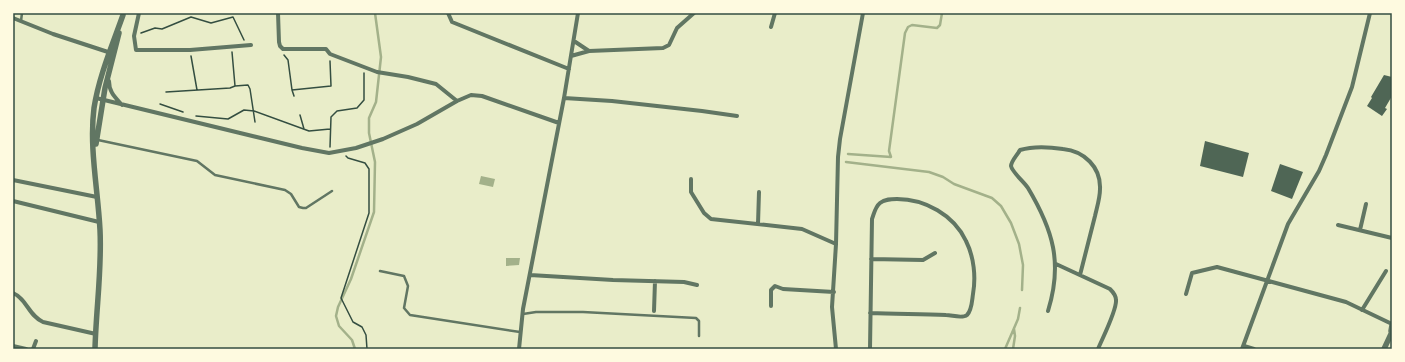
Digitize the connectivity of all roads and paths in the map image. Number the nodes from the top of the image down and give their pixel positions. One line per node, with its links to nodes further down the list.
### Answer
1 (22, 13): 12 (lane)
2 (139, 13): 14 (street)
3 (278, 13): 22 (street)
4 (448, 13): 25 (street)
5 (578, 13): 15 (street)
6 (694, 13): 19 (street)
7 (775, 13): 13 (street)
8 (863, 13): 60 (street)
9 (1370, 13): 68 (street)
10 (124, 14): 20 (street)
11 (13, 18): 12 (street)
12 (21, 21): 20 (street)
13 (771, 27)
14 (134, 36): 16 (path); 18 (street)
15 (574, 41): 19 (street); 23 (street)
16 (249, 45): 17 (street)
17 (232, 47): 18 (street); 27 (path)
18 (190, 50): 28 (path)
19 (589, 51): 23 (street)
20 (112, 54): 26 (street); 32 (street)
21 (284, 54): 29 (path)
22 (330, 54): 24 (street); 29 (path)
23 (571, 56): 25 (street)
24 (364, 68): 35 (street); 44 (path)
25 (569, 69): 33 (street)
26 (109, 75): 34 (street); 37 (street)
27 (235, 86): 28 (path); 38 (path)
28 (197, 90): 30 (path)
29 (292, 90): 31 (path)
30 (166, 92)
31 (294, 96)
32 (96, 98): 34 (street); 45 (street)
33 (564, 98): 40 (street); 42 (street)
34 (103, 100): 37 (street); 45 (street)
35 (457, 101): 42 (street); 46 (street)
36 (160, 104): 38 (path)
37 (123, 105): 47 (street)
38 (254, 111): 41 (path); 43 (path)
39 (300, 115): 43 (path)
40 (737, 116)
41 (255, 122)
42 (559, 123): 66 (street)
43 (304, 129): 44 (path)
44 (330, 129): 47 (path)
45 (95, 139): 50 (lane); 52 (street)
46 (342, 151): 47 (street); 91 (path)
47 (329, 153)
48 (692, 179): 56 (street)
49 (13, 180): 52 (street)
50 (332, 191)
51 (760, 192): 56 (street)
52 (97, 197): 55 (street)
53 (13, 201): 55 (street)
54 (1366, 204): 58 (street)
55 (99, 222): 82 (street)
56 (758, 224): 60 (street)
57 (1338, 225): 58 (street)
58 (1360, 230): 59 (street)
59 (1392, 238)
60 (836, 244): 71 (street)
61 (935, 253): 62 (street)
62 (871, 259): 78 (street); 78 (street)
63 (1056, 264): 67 (street); 67 (street); 77 (street)
64 (380, 271): 81 (lane)
65 (1386, 271): 75 (street)
66 (530, 275): 69 (street); 79 (street)
67 (1080, 275): 95 (street)
68 (1268, 280): 73 (street); 75 (street); 87 (street)
69 (655, 281): 70 (street); 76 (street)
70 (697, 285)
71 (834, 292): 74 (street); 93 (street)
72 (13, 293): 82 (street)
73 (1186, 294)
74 (771, 306)
75 (1362, 310): 80 (street)
76 (654, 311)
77 (1048, 311)
78 (870, 313): 94 (street)
79 (523, 314): 81 (street); 84 (lane)
80 (1392, 325): 83 (street)
81 (521, 333): 92 (street)
82 (96, 334): 90 (street)
83 (1392, 335): 97 (street)
84 (699, 336)
85 (36, 341): 89 (street)
86 (13, 346): 88 (street)
87 (1243, 348): 96 (street)
88 (26, 349)
89 (33, 349)
90 (95, 349)
91 (367, 349)
92 (519, 349)
93 (836, 349)
94 (870, 349)
95 (1098, 349)
96 (1254, 349)
97 (1384, 349)

